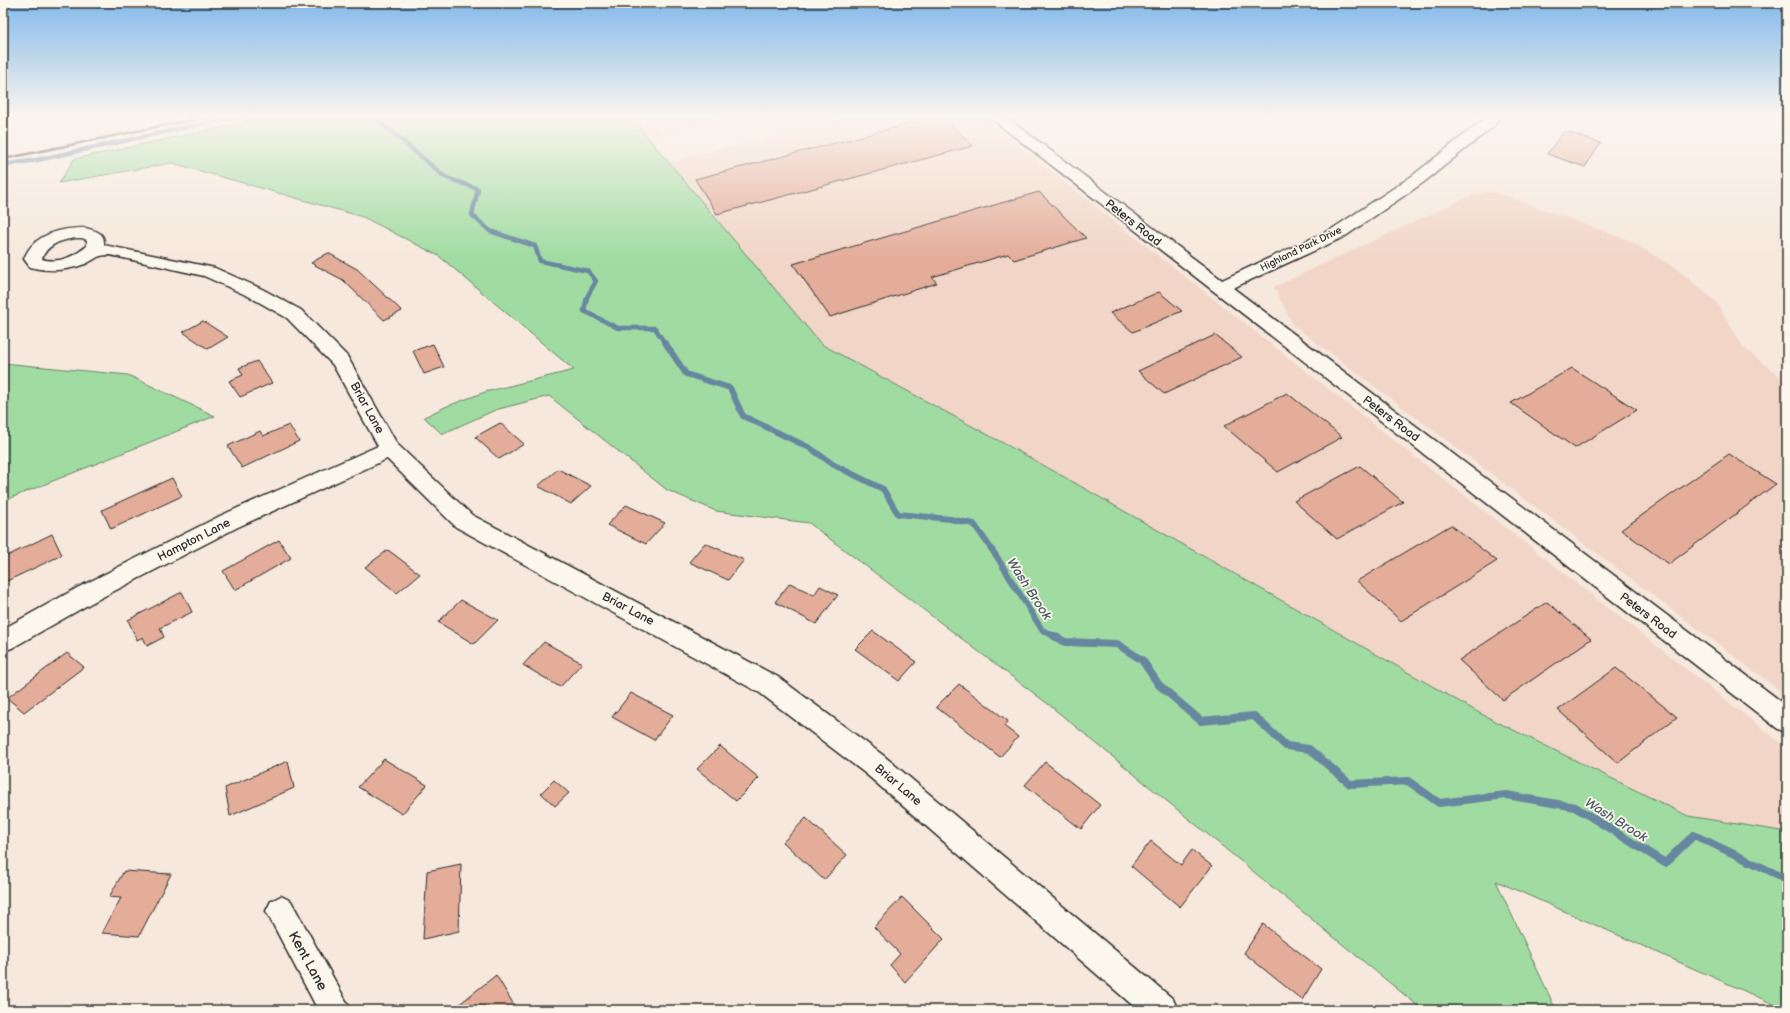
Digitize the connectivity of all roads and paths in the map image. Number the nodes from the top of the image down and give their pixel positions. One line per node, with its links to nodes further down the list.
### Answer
1 (1057, 163): 4 (street, Peters Road)
2 (1439, 163): 4 (street, Highland Park Drive)
3 (92, 250): 5 (street, Briar Lane)
4 (1219, 288): 7 (street, Peters Road)
5 (390, 449): 6 (street, Hampton Lane); 10 (street, Briar Lane)
6 (3, 641)
7 (1787, 721)
8 (281, 911): 9 (street, Kent Lane)
9 (335, 1010)
10 (1162, 1010)

